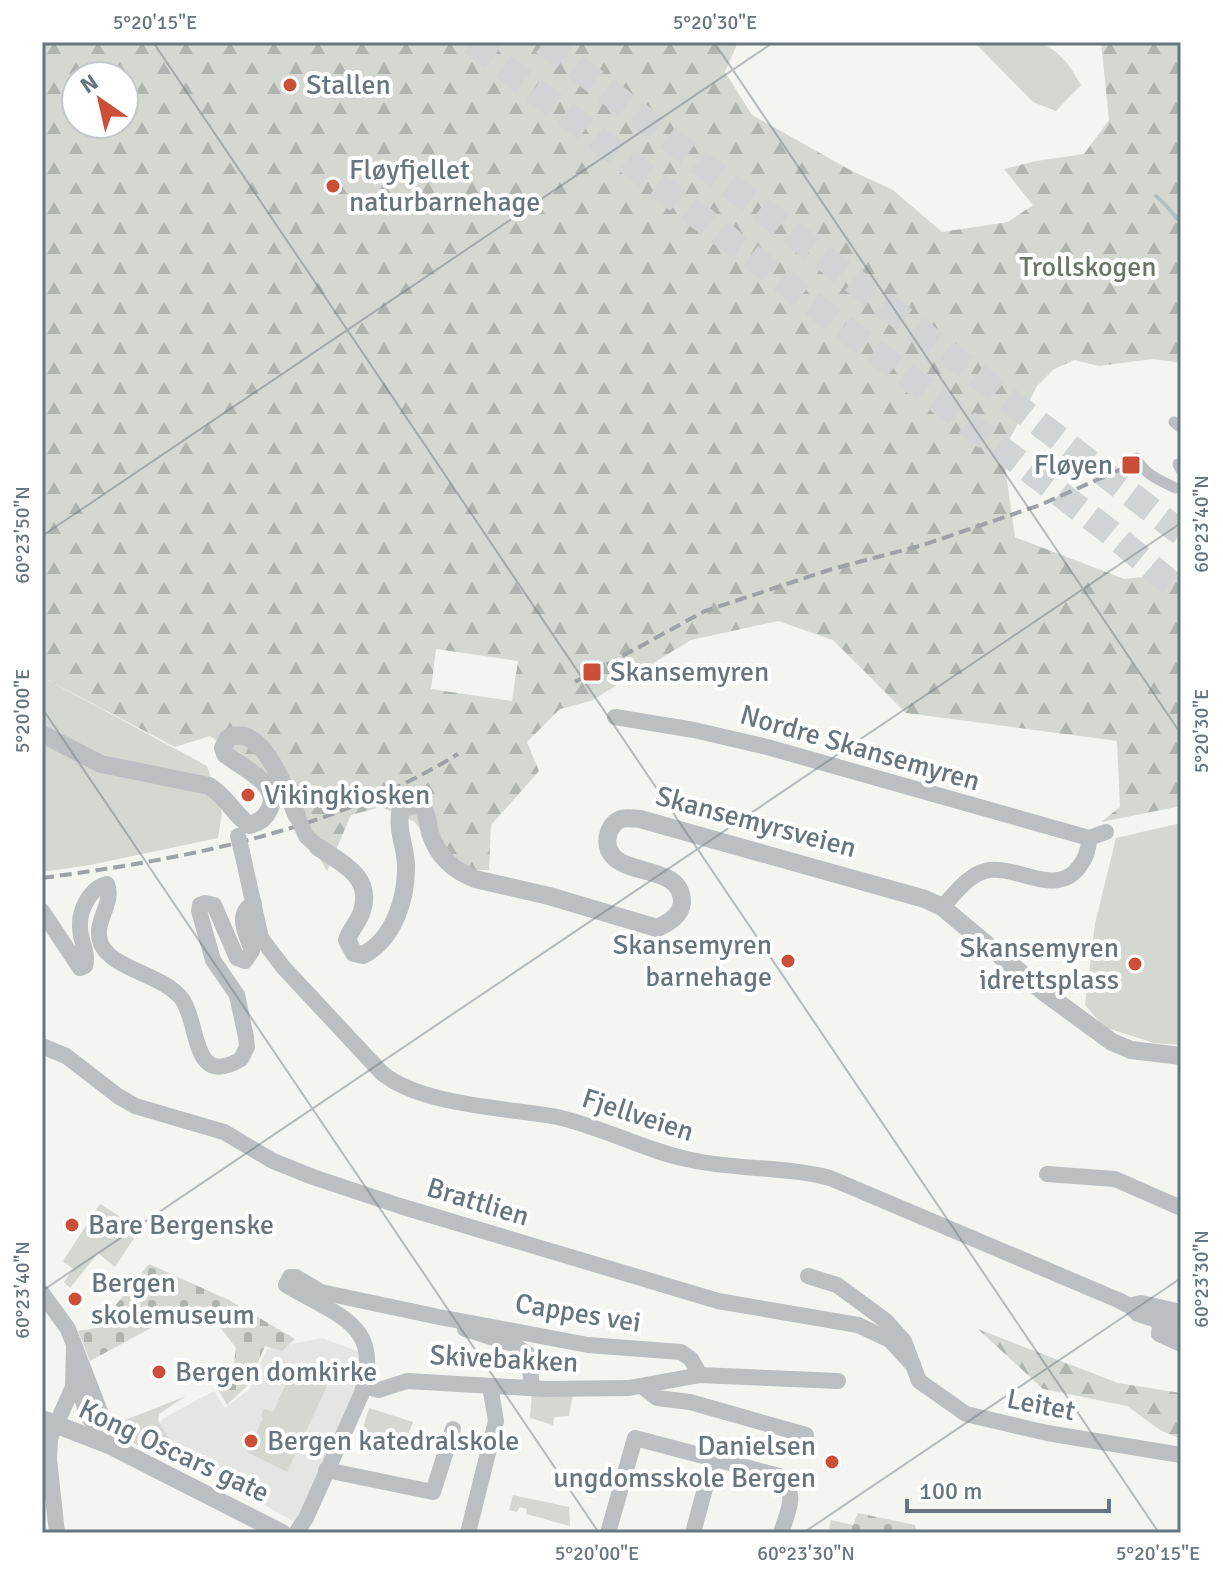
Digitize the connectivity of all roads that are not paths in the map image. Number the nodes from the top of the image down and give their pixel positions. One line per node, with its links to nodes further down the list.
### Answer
1 (1136, 458): 2 (street)
2 (1180, 470)
3 (615, 717): 8 (street, Nordre Skansemyren)
4 (42, 734): 5 (street)
5 (237, 816): 6 (street, Skansemyrsveien); 10 (street, Fjellveien)
6 (297, 816): 9 (street, Skansemyrsveien, bridge)
7 (1106, 832): 8 (street)
8 (1089, 838): 11 (street)
9 (318, 847): 11 (street, Skansemyrsveien)
10 (254, 903): 12 (street); 19 (street, Fjellveien)
11 (942, 907): 14 (street)
12 (42, 911)
13 (42, 1046): 26 (street, Brattlien)
14 (1181, 1056)
15 (1047, 1174): 16 (street)
16 (1181, 1208)
17 (808, 1276): 26 (street)
18 (42, 1293): 24 (street)
19 (1130, 1306): 20 (street); 22 (street, Fjellveien)
20 (1181, 1312)
21 (439, 1317): 28 (street, Cappes vei); 30 (street, Cappes vei); 32 (street, Cappes vei)
22 (1160, 1322): 23 (street, Fjellveien); 25 (street, Fjellveien)
23 (1181, 1328)
24 (71, 1337): 27 (street); 37 (street)
25 (1181, 1344)
26 (913, 1365): 38 (street, Leitet)
27 (74, 1366): 34 (street); 37 (street)
28 (700, 1375): 29 (street, Skivebakken); 33 (street, Skivebakken)
29 (838, 1381)
30 (364, 1386): 31 (street, Skivebakken); 40 (street)
31 (490, 1386): 32 (street, Skivebakken); 44 (street)
32 (532, 1387): 33 (street, Skivebakken)
33 (643, 1387): 36 (street, Skivebakken)
34 (48, 1422): 37 (street, Kong Oscars gate); 41 (street)
35 (453, 1429): 40 (street)
36 (806, 1435)
37 (109, 1445): 42 (street, Kong Oscars gate)
38 (1181, 1455)
39 (713, 1459): 45 (street); 46 (street); 47 (street)
40 (326, 1470): 43 (street)
41 (57, 1533)
42 (282, 1533)
43 (296, 1533)
44 (468, 1533)
45 (608, 1533)
46 (693, 1533)
47 (781, 1533)

